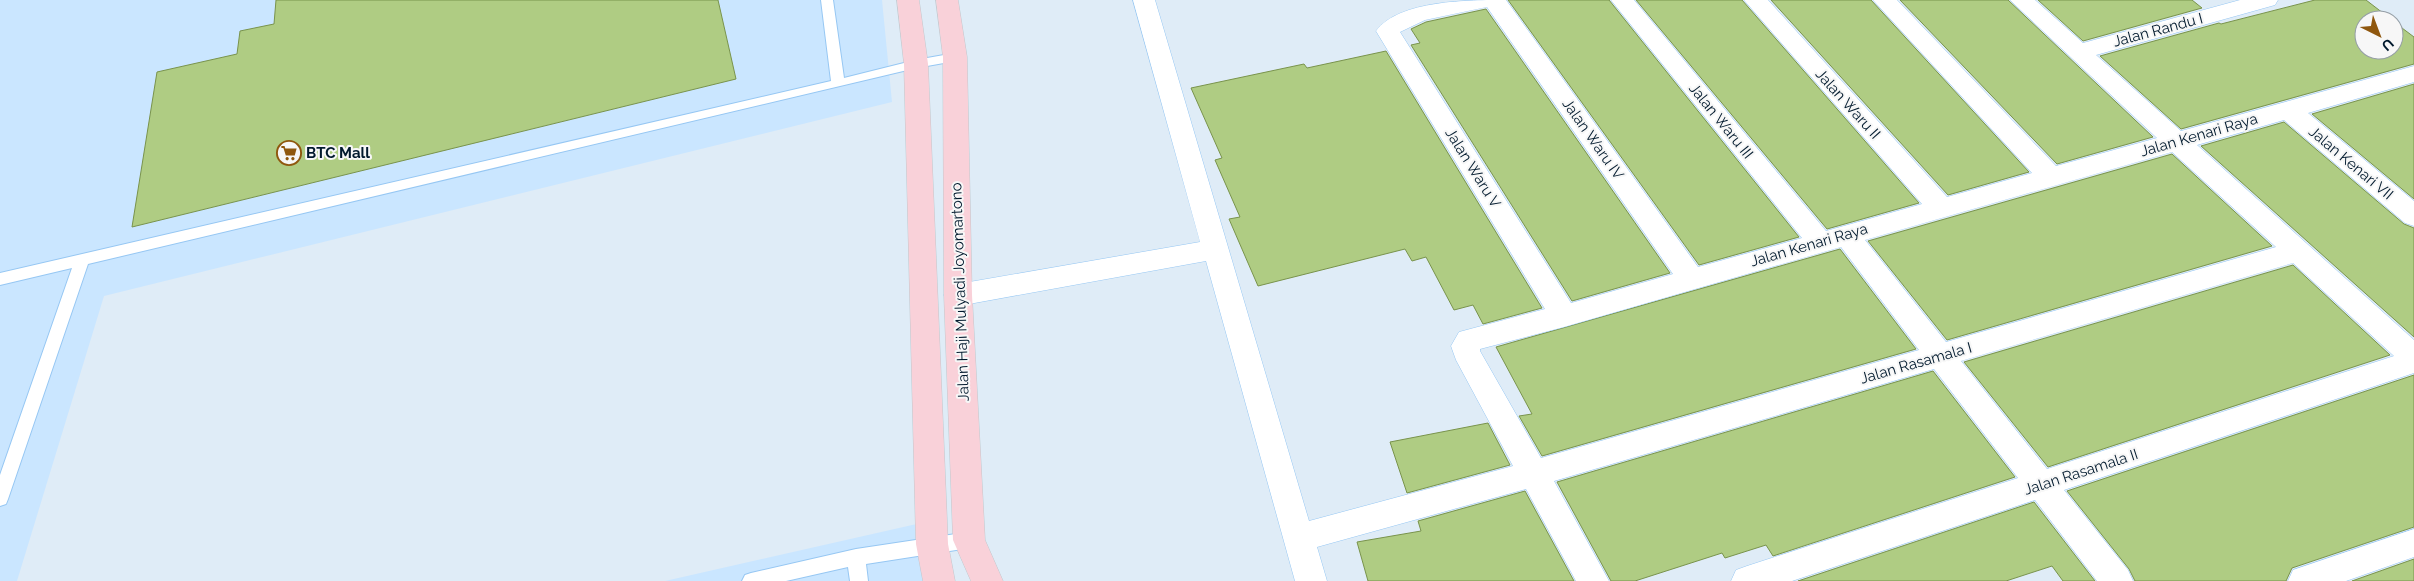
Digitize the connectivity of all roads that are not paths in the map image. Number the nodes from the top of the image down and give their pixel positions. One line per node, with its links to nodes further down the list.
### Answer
1 (827, 0): 16 (lane)
2 (908, 0): 14 (main road)
3 (947, 0): 13 (main road, Jalan Haji Mulyadi Joyomartono)
4 (1144, 0): 23 (street)
5 (1486, 0): 29 (street, Jalan Waru V)
6 (1494, 0): 27 (street, Jalan Waru IV)
7 (1622, 0): 22 (street, Jalan Waru III)
8 (1755, 0): 20 (street, Jalan Waru II)
9 (1884, 0): 19 (street)
10 (2021, 0): 12 (street)
11 (2267, 0): 12 (street, Jalan Randu I)
12 (2078, 52): 18 (street)
13 (955, 57): 14 (lane); 28 (main road, Jalan Haji Mulyadi Joyomartono)
14 (916, 64): 16 (lane); 39 (main road)
15 (2408, 83): 17 (street, Jalan Kenari Raya)
16 (838, 84): 25 (lane)
17 (2288, 110): 18 (street, Jalan Kenari Raya); 21 (street, Jalan Kenari VII)
18 (2177, 142): 19 (street, Jalan Kenari Raya); 24 (street)
19 (2052, 177): 20 (street, Jalan Kenari Raya)
20 (1941, 208): 22 (street, Jalan Kenari Raya)
21 (2414, 216)
22 (1833, 238): 27 (street, Jalan Kenari Raya); 30 (street, Jalan Waru III)
23 (1216, 248): 28 (street); 36 (street)
24 (2298, 251): 30 (street, Jalan Rasamala I); 31 (street)
25 (82, 260): 26 (lane); 35 (lane)
26 (0, 279)
27 (1691, 279): 29 (street, Jalan Kenari Raya)
28 (958, 295): 37 (main road, Jalan Haji Mulyadi Joyomartono)
29 (1564, 316): 33 (street, Jalan Kenari Raya)
30 (1939, 356): 33 (street, Jalan Rasamala I); 34 (street, Jalan Waru III)
31 (2414, 357)
32 (2414, 361): 34 (street, Jalan Rasamala II)
33 (1534, 474): 36 (street, Jalan Rasamala I); 46 (street, Jalan Kenari Raya)
34 (2043, 484): 47 (street, Jalan Rasamala II); 48 (street, Jalan Waru III)
35 (0, 499)
36 (1298, 538): 45 (street)
37 (969, 540): 39 (lane); 44 (main road, Jalan Haji Mulyadi Joyomartono)
38 (2414, 543): 49 (street)
39 (932, 544): 40 (lane); 43 (main road)
40 (856, 557): 41 (lane); 42 (lane)
41 (751, 581)
42 (859, 581)
43 (939, 581)
44 (987, 581)
45 (1311, 581)
46 (1593, 581)
47 (1747, 581)
48 (2117, 581)
49 (2304, 581)

